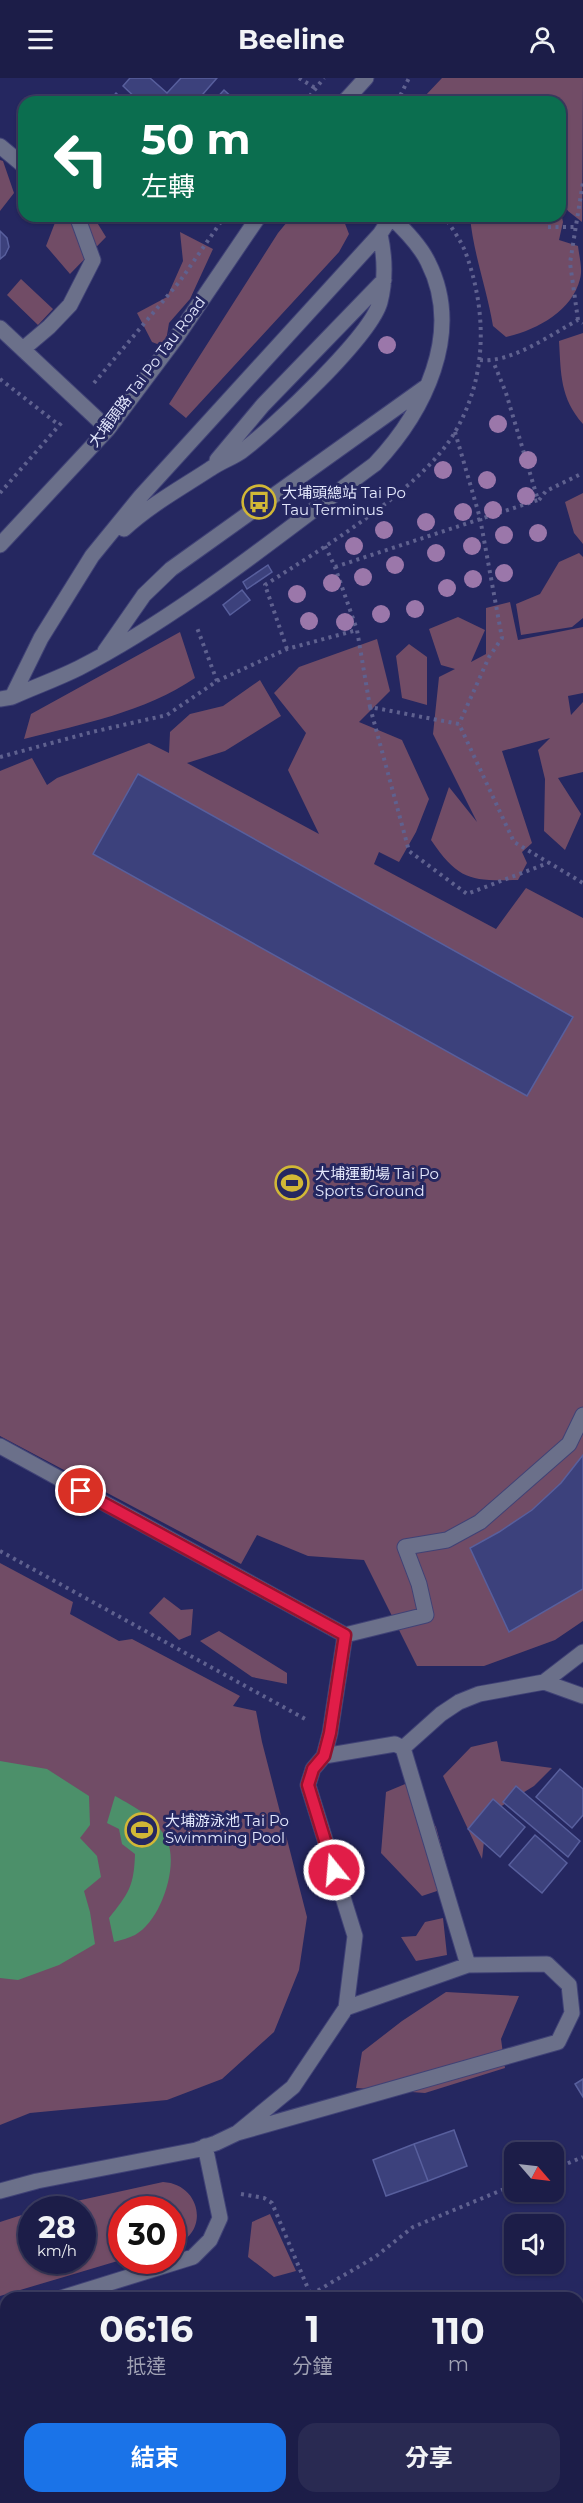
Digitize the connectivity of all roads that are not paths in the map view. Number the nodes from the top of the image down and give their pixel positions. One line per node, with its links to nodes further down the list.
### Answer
1 (366, 78): 2 (street)
2 (350, 96)
3 (0, 146): 4 (street)
4 (18, 161)
5 (79, 222): 12 (street)
6 (255, 222): 14 (street, 大埔頭路 Tai Po Tau Road)
7 (387, 222): 9 (street)
8 (396, 222): 13 (street)
9 (380, 234): 10 (street); 17 (street)
10 (384, 280): 15 (street); 15 (street)
11 (0, 328): 12 (street)
12 (22, 349): 14 (street)
13 (429, 384): 18 (street); 18 (street)
14 (108, 429): 16 (street, 大埔頭路 Tai Po Tau Road)
15 (210, 468): 17 (street)
16 (0, 545)
17 (92, 556): 19 (street)
18 (104, 653): 19 (street)
19 (6, 698)
20 (583, 1415): 22 (street)
21 (0, 1446): 22 (street)
22 (345, 1635): 27 (street)
23 (583, 1652): 24 (street)
24 (544, 1682): 25 (street); 26 (street)
25 (583, 1696)
26 (403, 1748): 27 (street); 28 (street)
27 (324, 1756): 29 (street)
28 (468, 1965): 29 (street); 30 (street)
29 (346, 2008): 30 (street)
30 (237, 2133): 31 (street)
31 (205, 2146): 32 (street); 33 (street)
32 (0, 2191)
33 (80, 2292)

